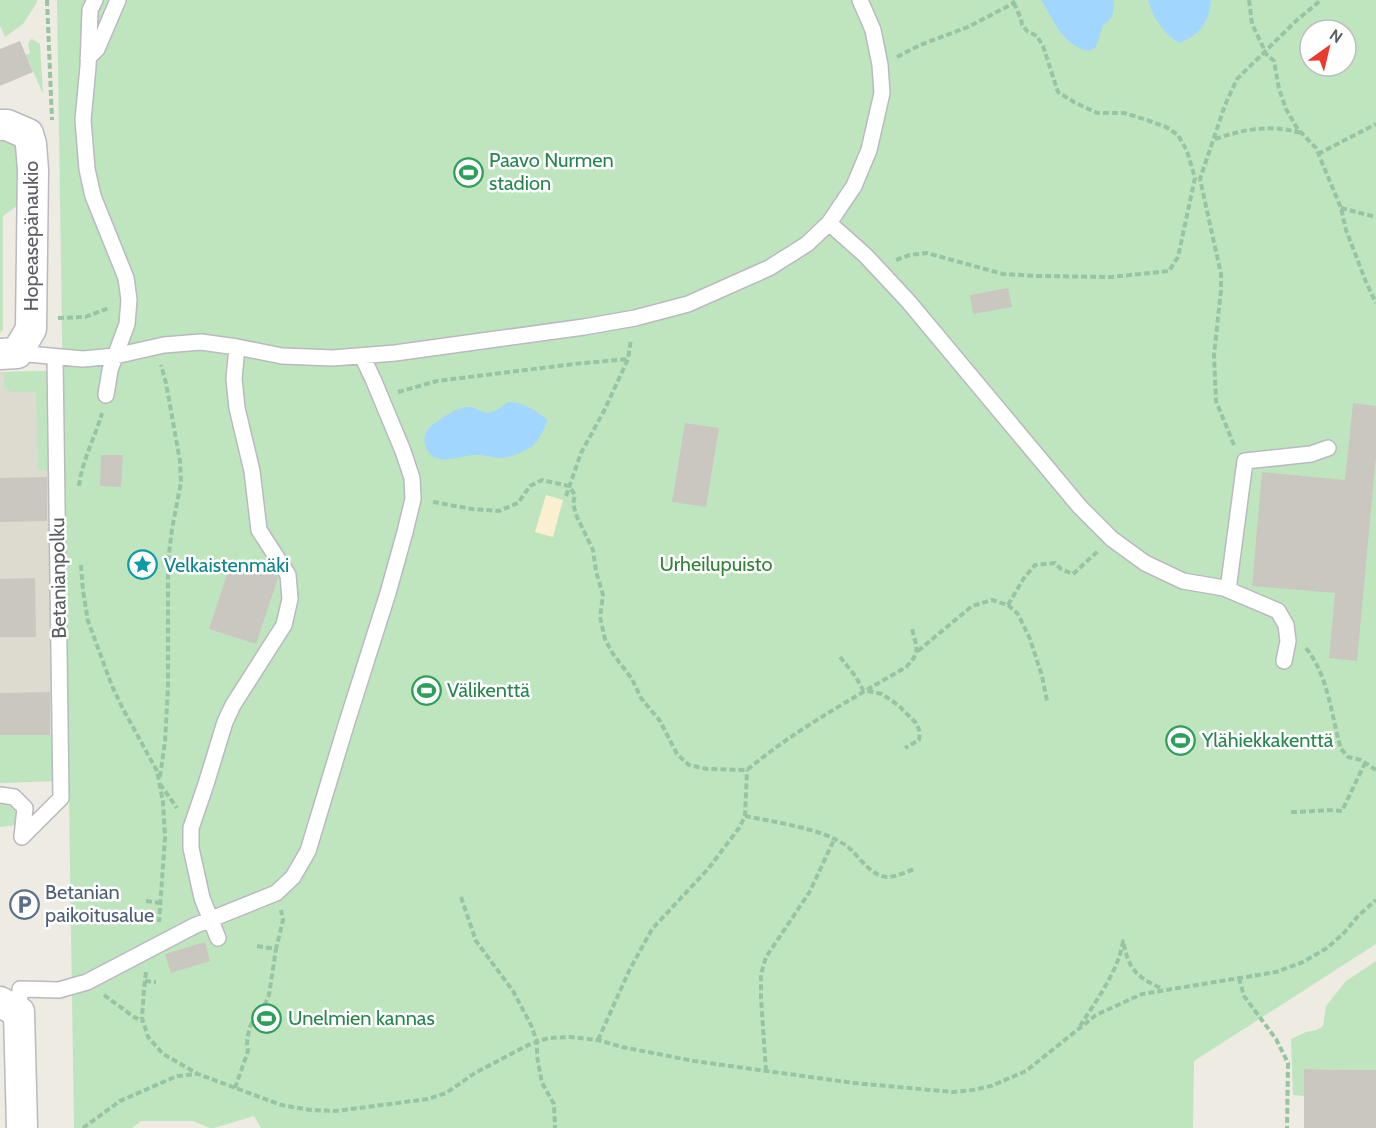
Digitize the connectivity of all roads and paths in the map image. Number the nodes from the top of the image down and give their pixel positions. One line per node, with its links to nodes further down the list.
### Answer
1 (95, 0): 8 (lane)
2 (117, 0): 8 (lane)
3 (860, 0): 9 (lane)
4 (1249, 0): 7 (path)
5 (1321, 0): 7 (path)
6 (1012, 2): 9 (path); 15 (path)
7 (1264, 52): 12 (path); 13 (path)
8 (88, 58): 20 (lane)
9 (880, 65): 18 (lane)
10 (1376, 124): 14 (path)
11 (0, 125): 26 (street, Hopeasepänaukio)
12 (1302, 133): 13 (path); 14 (path)
13 (1214, 139): 15 (path)
14 (1318, 154): 16 (path)
15 (1197, 178): 19 (path); 34 (path)
16 (1341, 208): 17 (path); 21 (path)
17 (1376, 217)
18 (829, 223): 19 (lane); 23 (lane)
19 (876, 267): 39 (lane)
20 (129, 300): 22 (path); 27 (lane)
21 (1376, 303)
22 (55, 318)
23 (635, 318): 28 (lane); 30 (path)
24 (156, 347): 25 (lane); 27 (lane); 54 (path)
25 (237, 347): 28 (lane); 58 (lane)
26 (9, 353): 29 (lane)
27 (116, 356): 29 (lane); 31 (lane)
28 (362, 356): 32 (lane)
29 (56, 357): 55 (lane, Betanianpolku)
30 (628, 359): 32 (path); 35 (path)
31 (106, 395): 36 (path)
32 (380, 397): 38 (lane)
33 (1328, 448): 34 (lane)
34 (1245, 461): 41 (lane)
35 (569, 486): 37 (path); 38 (path); 52 (path)
36 (79, 491)
37 (566, 496)
38 (413, 499): 61 (lane)
39 (1113, 539): 41 (lane); 42 (path)
40 (80, 558): 54 (path)
41 (1228, 590): 43 (lane)
42 (1008, 605): 45 (path); 49 (path)
43 (1286, 625): 47 (lane); 51 (path)
44 (912, 628): 45 (path)
45 (918, 651): 48 (path)
46 (840, 657): 48 (path)
47 (1284, 662)
48 (867, 690): 50 (path); 52 (path)
49 (1047, 701)
50 (905, 748)
51 (1365, 763): 53 (path); 56 (path)
52 (747, 770): 57 (path)
53 (1376, 770)
54 (160, 783): 58 (path); 65 (path)
55 (0, 795)
56 (1291, 812)
57 (746, 816): 59 (path); 79 (path)
58 (191, 828): 66 (lane)
59 (834, 840): 60 (path); 81 (path)
60 (915, 869)
61 (276, 892): 66 (lane); 70 (path)
62 (461, 897): 80 (path)
63 (1376, 900): 71 (path)
64 (146, 901): 65 (path)
65 (160, 903): 69 (path)
66 (210, 920): 67 (lane); 69 (lane)
67 (218, 938)
68 (257, 946): 70 (path)
69 (151, 948): 72 (path); 73 (lane)
70 (276, 949): 83 (path)
71 (1239, 978): 75 (path); 87 (path)
72 (145, 981): 74 (path); 77 (path)
73 (87, 982): 76 (lane); 77 (path)
74 (156, 982)
75 (1165, 990): 78 (path); 78 (path)
76 (10, 1007): 84 (street)
77 (144, 1022): 82 (path)
78 (1078, 1029): 81 (path)
79 (598, 1040): 80 (path); 81 (path)
80 (537, 1042): 83 (path); 86 (path)
81 (766, 1071)
82 (198, 1074): 83 (path); 85 (path)
83 (236, 1088)
84 (22, 1128)
85 (84, 1128)
86 (555, 1128)
87 (1287, 1128)

